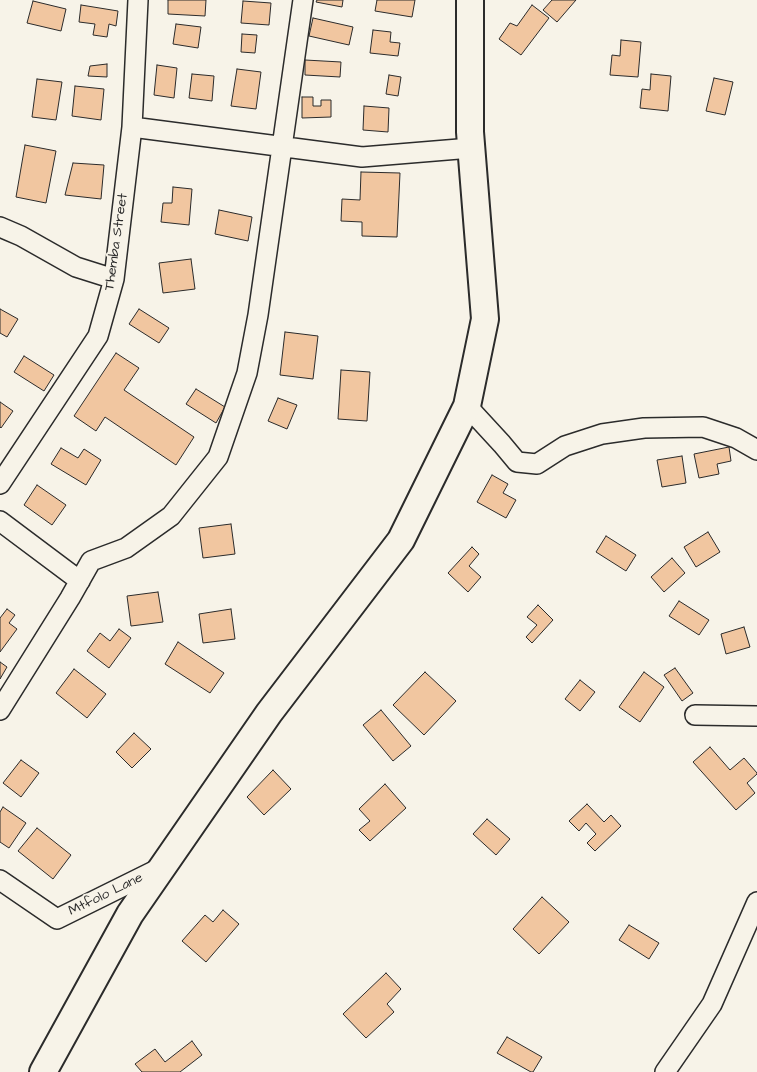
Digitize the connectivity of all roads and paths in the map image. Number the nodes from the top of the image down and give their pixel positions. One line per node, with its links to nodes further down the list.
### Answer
1 (138, 0): 4 (street, Themba Street)
2 (303, 0): 5 (street)
3 (470, 0): 6 (street)
4 (132, 127): 5 (street); 8 (street, Themba Street)
5 (283, 147): 6 (street); 13 (street)
6 (471, 148): 9 (street)
7 (0, 227): 8 (street)
8 (114, 279): 11 (street, Themba Street)
9 (467, 406): 10 (street); 17 (street)
10 (757, 450)
11 (0, 484)
12 (0, 521): 13 (street)
13 (80, 581): 14 (street)
14 (0, 710)
15 (695, 715): 16 (street)
16 (757, 716)
17 (163, 867): 18 (street, Mtfolo Lane); 20 (street)
18 (0, 880)
19 (757, 902): 21 (street)
20 (43, 1072)
21 (665, 1072)

